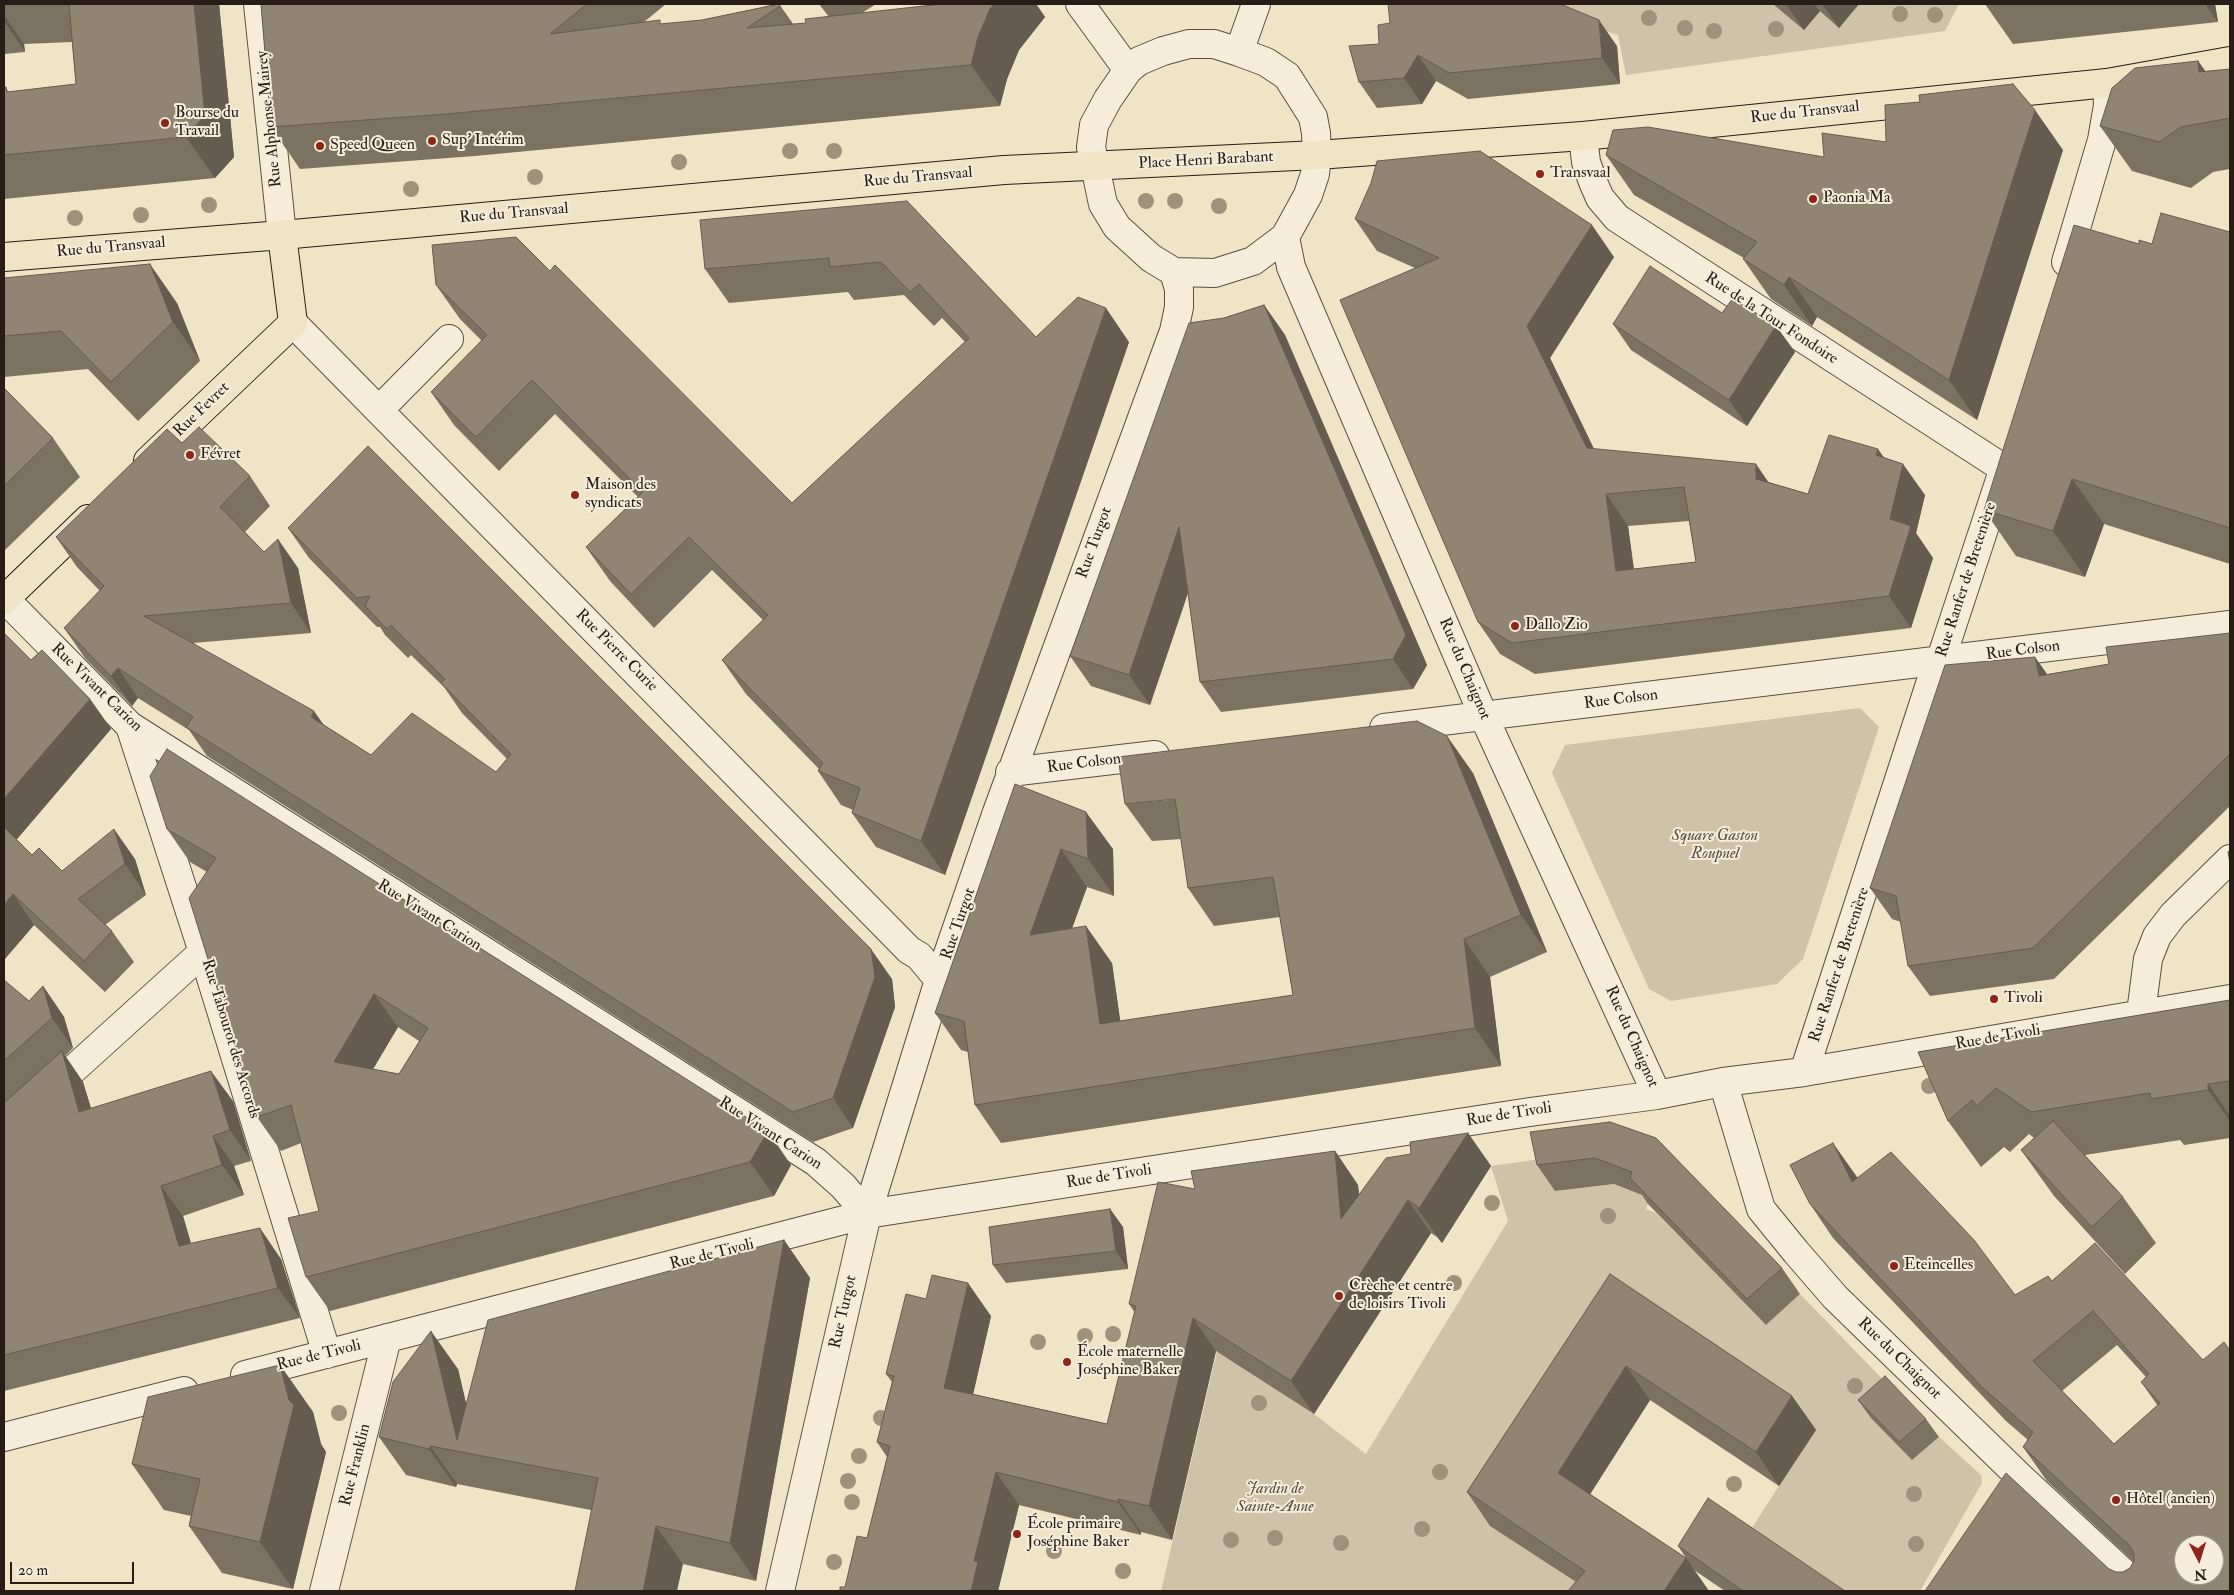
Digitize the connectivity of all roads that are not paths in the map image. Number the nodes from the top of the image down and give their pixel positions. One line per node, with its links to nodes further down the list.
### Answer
1 (258, 4): 13 (street, Rue Alphonse Mairey)
2 (1080, 4): 6 (street)
3 (1256, 4): 4 (street)
4 (1239, 52): 6 (street); 10 (street)
5 (2230, 61): 7 (main road, Rue du Transvaal)
6 (1128, 70): 11 (street)
7 (2107, 83): 8 (main road, Rue du Transvaal); 17 (street)
8 (1583, 136): 9 (main road, Rue du Transvaal); 22 (street, Rue de la Tour Fondoire)
9 (1378, 151): 10 (main road, Place Henri Barabant)
10 (1317, 155): 11 (main road, Place Henri Barabant); 14 (street)
11 (1094, 166): 12 (main road, Place Henri Barabant); 16 (street)
12 (1024, 169): 13 (main road, Rue du Transvaal)
13 (282, 235): 15 (main road, Rue du Transvaal); 18 (main road)
14 (1285, 237): 16 (street); 28 (street, Rue du Chaignot)
15 (4, 257)
16 (1174, 272): 32 (street, Rue Turgot)
17 (2057, 290)
18 (293, 323): 20 (street, Rue Pierre Curie); 23 (main road, Rue Fevret)
19 (449, 338): 20 (street)
20 (379, 410): 35 (street, Rue Pierre Curie)
21 (2012, 440): 22 (street, Rue Ranfer de Bretenière)
22 (2004, 468): 27 (street, Rue Ranfer de Bretenière)
23 (134, 475)
24 (105, 503): 25 (main road)
25 (4, 600): 29 (street, Rue Vivant Carion)
26 (2230, 625): 27 (street, Rue Colson)
27 (1940, 662): 28 (street, Rue Colson); 38 (street, Rue Ranfer de Bretenière)
28 (1484, 717): 30 (street, Rue Colson); 40 (street, Rue du Chaignot)
29 (130, 726): 34 (street, Rue Tabourot des Accords); 42 (street, Rue Vivant Carion)
30 (1355, 732)
31 (1180, 752): 32 (street, Rue Colson)
32 (1010, 772): 35 (street, Rue Turgot)
33 (2230, 859): 37 (street)
34 (203, 952): 41 (street); 44 (street, Rue Tabourot des Accords)
35 (939, 980): 42 (street, Rue Turgot)
36 (2230, 999): 37 (street, Rue de Tivoli)
37 (2141, 1013): 38 (street, Rue de Tivoli)
38 (1804, 1072): 39 (street, Rue de Tivoli)
39 (1723, 1082): 40 (street, Rue de Tivoli); 48 (street, Rue du Chaignot)
40 (1657, 1094): 42 (street, Rue de Tivoli)
41 (4, 1132)
42 (867, 1214): 43 (street, Rue de Tivoli); 47 (street, Rue Turgot)
43 (387, 1338): 44 (street, Rue de Tivoli); 46 (street, Rue Franklin)
44 (327, 1354): 45 (street, Rue de Tivoli)
45 (4, 1437)
46 (324, 1591)
47 (780, 1591)
48 (2143, 1591)

